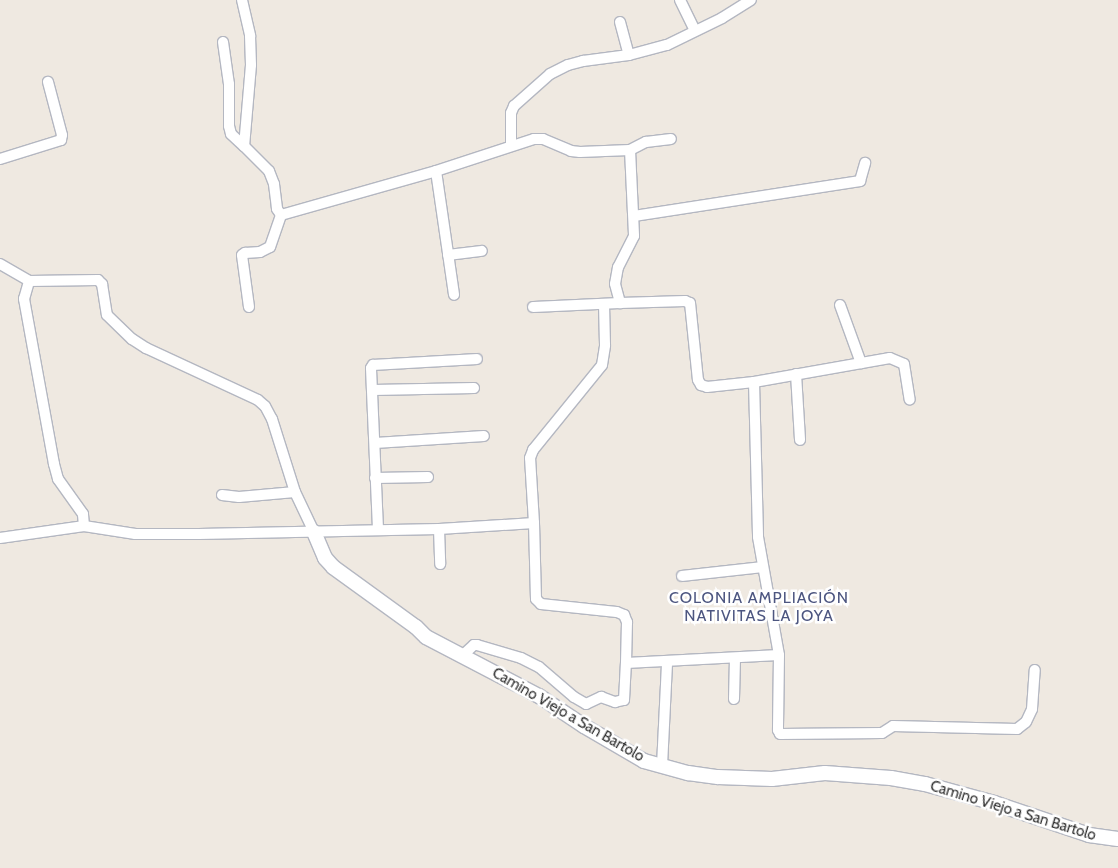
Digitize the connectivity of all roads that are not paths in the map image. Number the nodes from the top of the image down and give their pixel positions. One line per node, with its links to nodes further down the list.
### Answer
1 (242, 0): 11 (street)
2 (680, 0): 5 (street)
3 (751, 0): 5 (street)
4 (620, 22): 7 (street)
5 (694, 31): 7 (street)
6 (223, 42): 11 (street)
7 (628, 55): 10 (street)
8 (48, 82): 13 (street)
9 (671, 139): 12 (street)
10 (511, 145): 12 (street); 15 (street)
11 (244, 146): 16 (street)
12 (630, 150): 17 (street)
13 (0, 159)
14 (866, 163): 17 (street)
15 (436, 170): 16 (street); 19 (street)
16 (281, 215): 27 (street)
17 (634, 216): 23 (street)
18 (482, 251): 19 (street)
19 (448, 255): 22 (street)
20 (0, 264): 21 (street)
21 (29, 281): 40 (street, Camino Viejo a San Bartolo); 43 (street)
22 (454, 295)
23 (620, 303): 24 (street); 31 (street)
24 (604, 304): 26 (street); 42 (street)
25 (840, 305): 29 (street)
26 (533, 307)
27 (249, 308)
28 (477, 359): 33 (street)
29 (861, 363): 30 (street); 34 (street)
30 (796, 374): 31 (street); 36 (street)
31 (754, 382): 49 (street)
32 (474, 388): 33 (street)
33 (373, 390): 37 (street)
34 (910, 400)
35 (484, 436): 37 (street)
36 (800, 440)
37 (375, 443): 39 (street)
38 (428, 477): 39 (street)
39 (375, 478): 44 (street)
40 (295, 492): 41 (street); 46 (street, Camino Viejo a San Bartolo)
41 (222, 495)
42 (534, 523): 45 (street); 55 (street)
43 (84, 526): 46 (street); 47 (street)
44 (378, 529): 45 (street); 46 (street)
45 (440, 529): 48 (street)
46 (314, 532): 52 (street, Camino Viejo a San Bartolo)
47 (0, 538)
48 (440, 564)
49 (762, 567): 50 (street); 51 (street)
50 (682, 576)
51 (779, 655): 53 (street); 56 (street)
52 (462, 656): 55 (street); 58 (street, Camino Viejo a San Bartolo)
53 (734, 659): 54 (street); 57 (street)
54 (667, 662): 55 (street); 58 (street)
55 (626, 663)
56 (1035, 670)
57 (734, 699)
58 (662, 766): 59 (street, Camino Viejo a San Bartolo)
59 (1118, 839)

